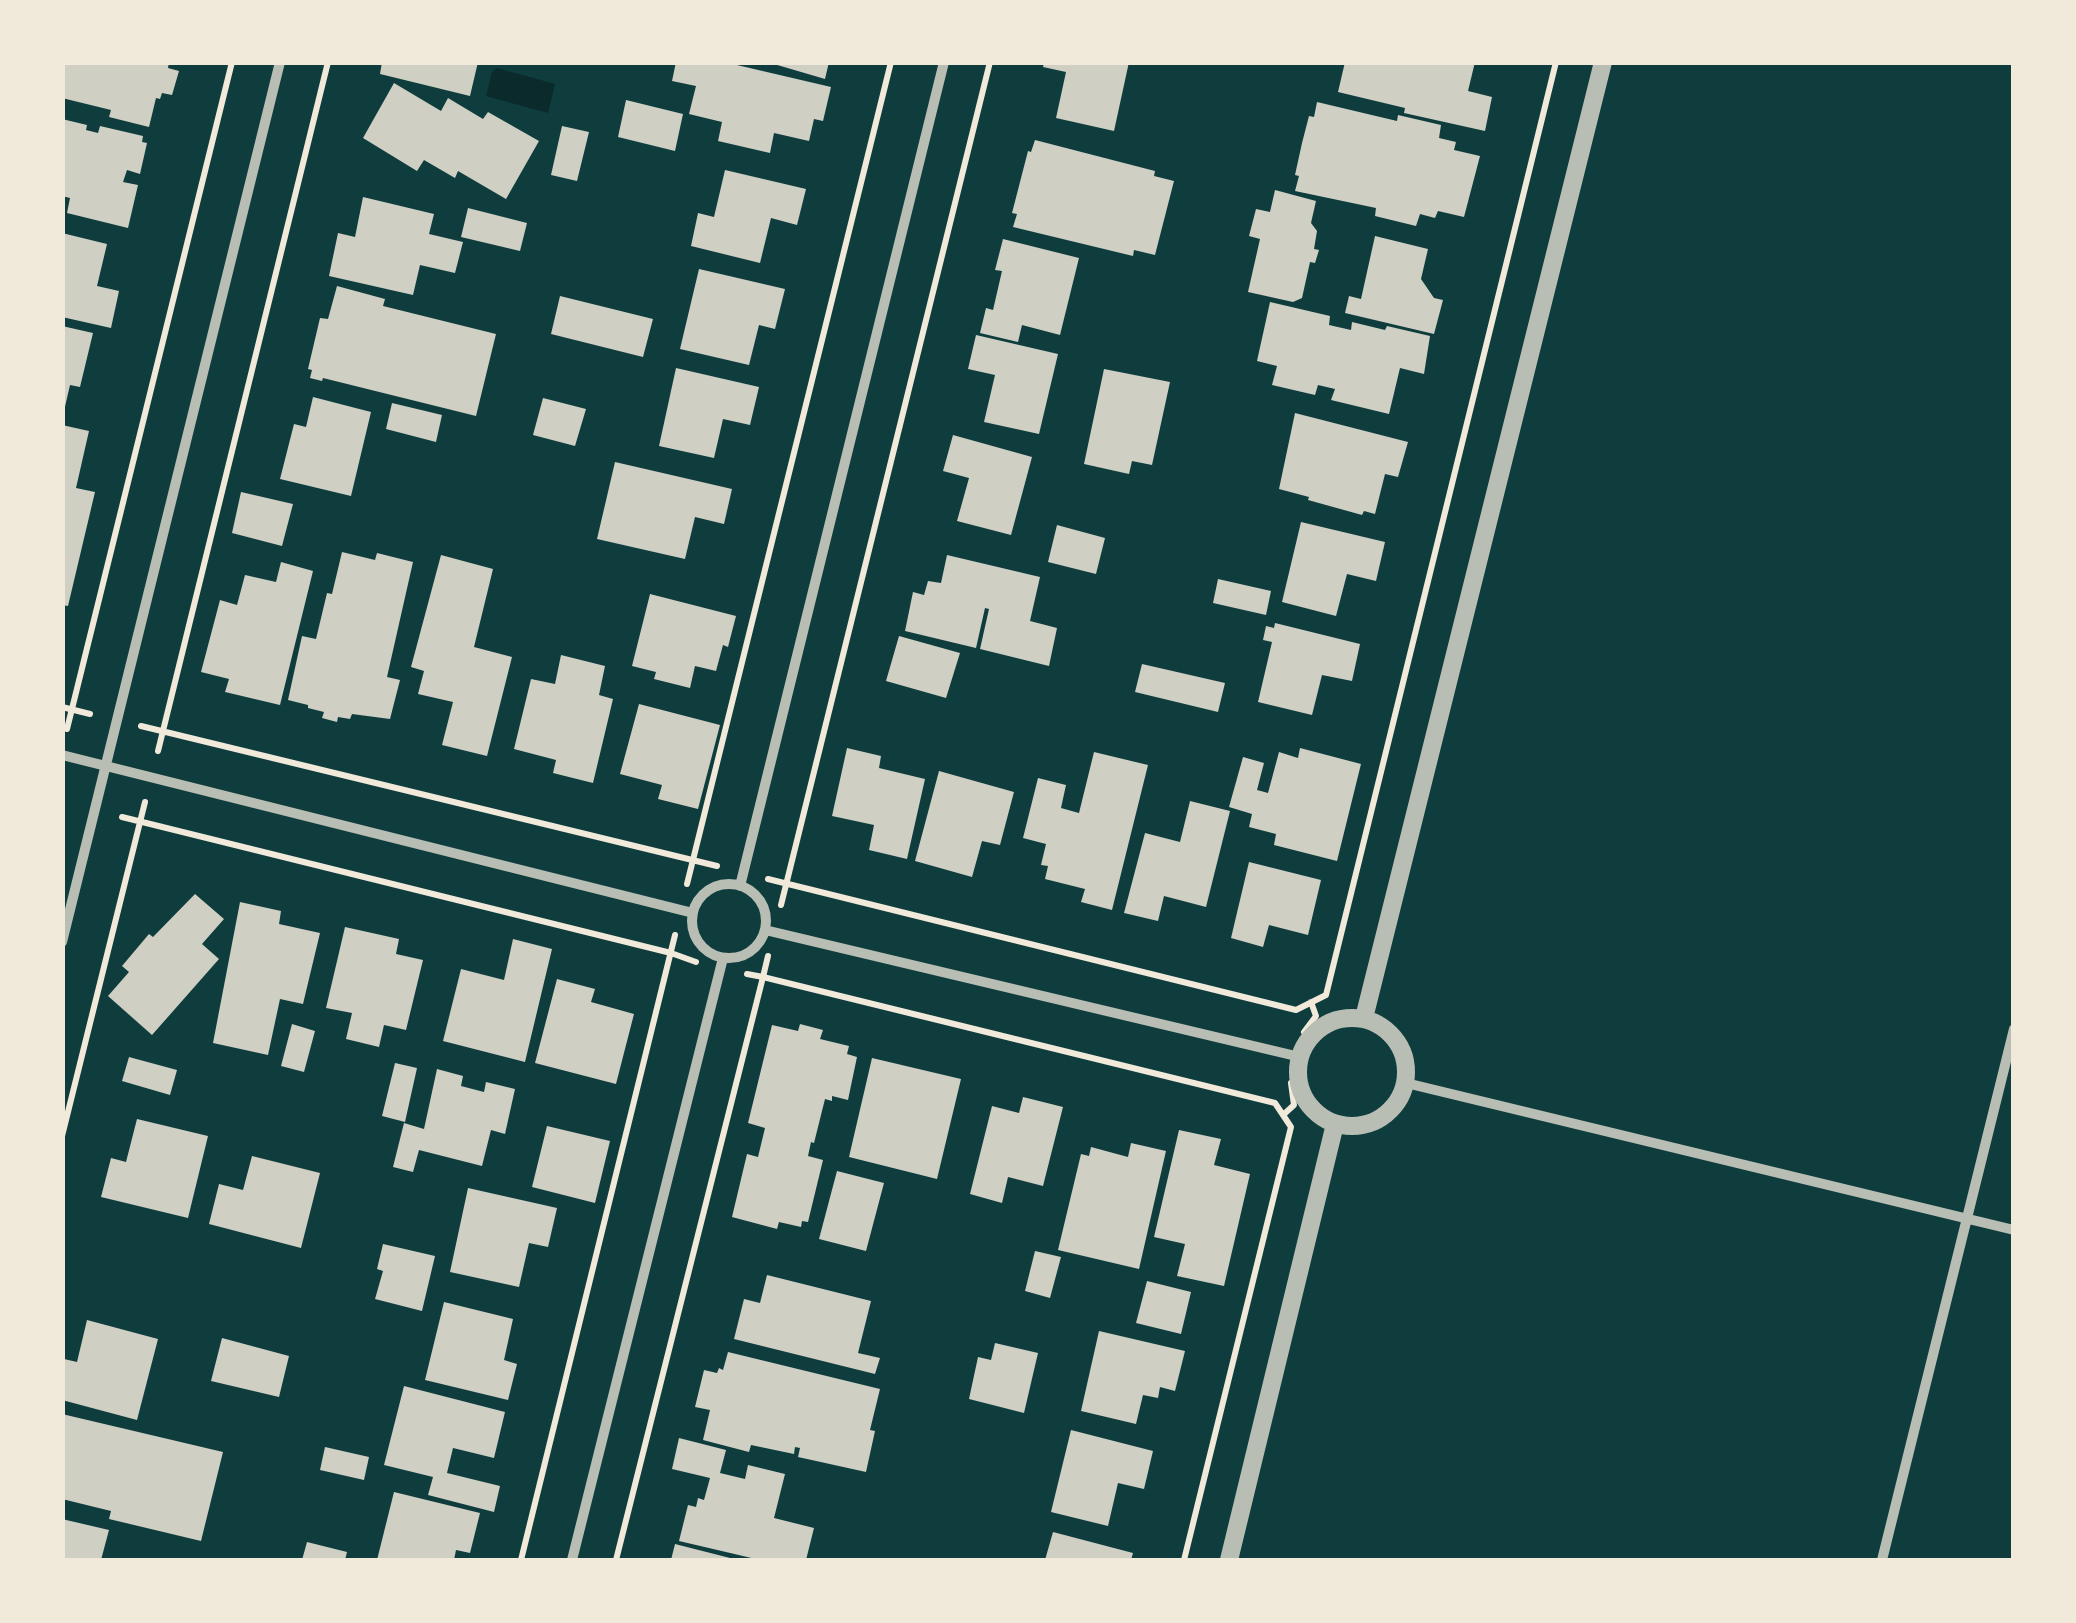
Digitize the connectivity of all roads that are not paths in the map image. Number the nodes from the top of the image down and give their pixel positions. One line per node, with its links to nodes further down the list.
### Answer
1 (280, 62): 5 (street)
2 (944, 62): 6 (street)
3 (1603, 62): 11 (street)
4 (62, 755): 5 (street)
5 (105, 765): 7 (street); 9 (street)
6 (740, 886): 7 (street); 8 (street)
7 (693, 913): 10 (street)
8 (765, 930): 10 (street); 13 (street)
9 (62, 942)
10 (722, 958): 18 (street)
11 (1364, 1018): 13 (street); 14 (street)
12 (2014, 1029): 16 (street)
13 (1300, 1057): 15 (street)
14 (1406, 1084): 15 (street); 16 (street)
15 (1335, 1124): 19 (street)
16 (1966, 1220): 17 (street); 20 (street)
17 (2014, 1230)
18 (572, 1560)
19 (1229, 1560)
20 (1882, 1560)

